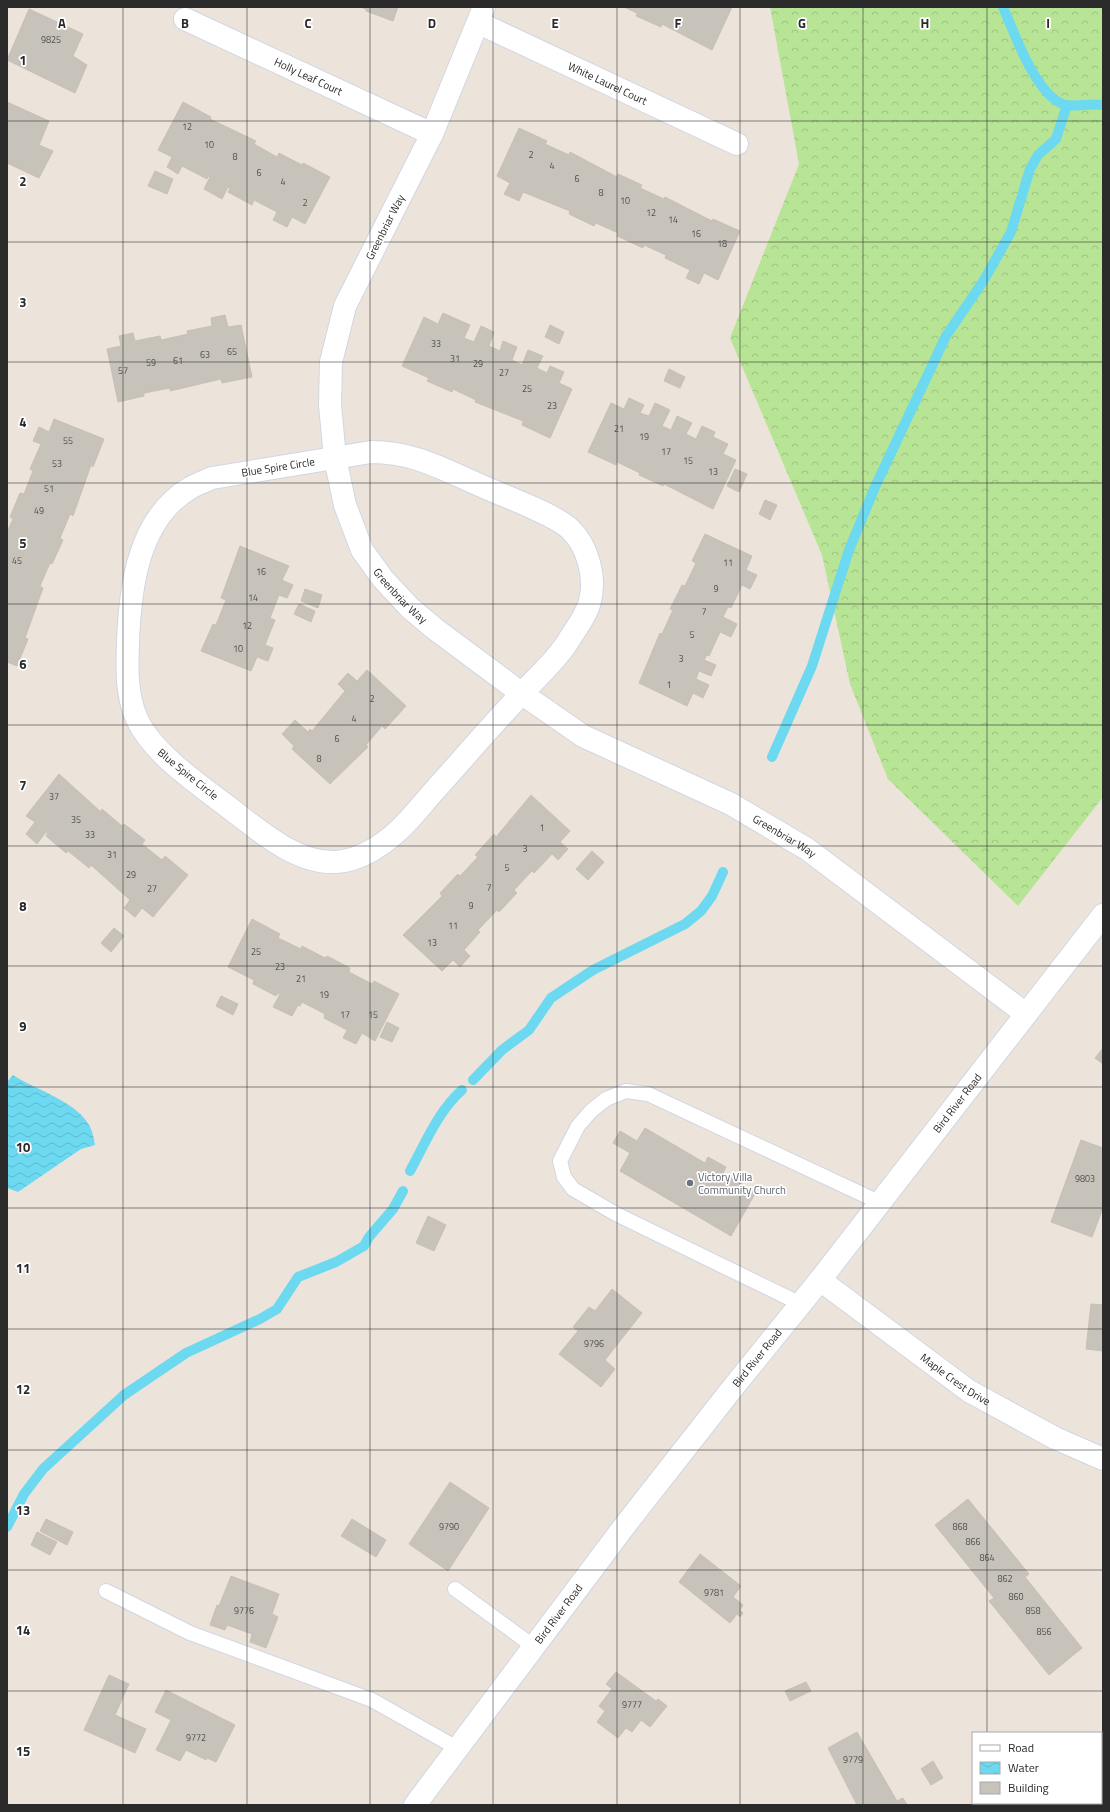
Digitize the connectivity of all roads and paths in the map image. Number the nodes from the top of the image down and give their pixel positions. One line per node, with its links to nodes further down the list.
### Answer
1 (481, 15): 3 (street, Greenbriar Way); 4 (street, White Laurel Court)
2 (185, 19): 3 (street, Holly Leaf Court)
3 (432, 134): 5 (street, Greenbriar Way)
4 (737, 144)
5 (335, 458): 6 (street, Greenbriar Way); 6 (street); 6 (street, Blue Spire Circle)
6 (521, 693): 8 (street, Greenbriar Way)
7 (1103, 915): 8 (street, Bird River Road)
8 (1026, 1014): 9 (street, Bird River Road)
9 (881, 1203): 10 (street, Bird River Road); 11 (lane)
10 (820, 1280): 11 (street, Bird River Road); 12 (street, Maple Crest Drive)
11 (801, 1304): 15 (street, Bird River Road)
12 (1103, 1459)
13 (455, 1589): 15 (lane)
14 (106, 1591): 16 (lane)
15 (533, 1646): 16 (street, Bird River Road)
16 (457, 1748): 17 (street, Bird River Road)
17 (415, 1805)

